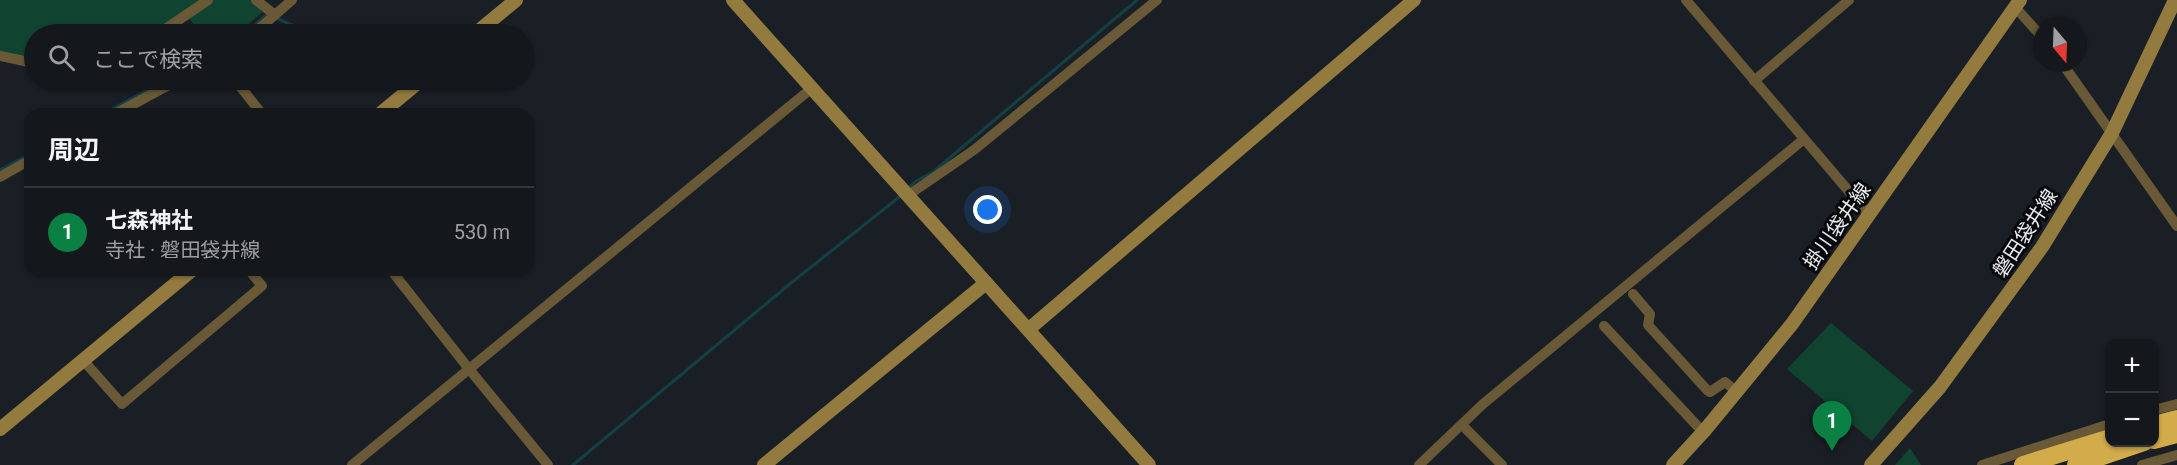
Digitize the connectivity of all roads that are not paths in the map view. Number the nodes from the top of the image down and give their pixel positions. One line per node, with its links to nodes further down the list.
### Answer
1 (196, 0): 14 (street)
2 (208, 0): 15 (street)
3 (256, 0): 13 (street)
4 (292, 0): 13 (street)
5 (516, 0): 17 (street)
6 (733, 0): 23 (street)
7 (1157, 0): 34 (street)
8 (1414, 0): 43 (street)
9 (1686, 0): 22 (street)
10 (1849, 0): 22 (street)
11 (2175, 0): 30 (street, 磐田袋井線)
12 (2017, 4): 18 (street); 35 (street, 掛川袋井線)
13 (275, 15): 16 (street)
14 (169, 24)
15 (172, 24)
16 (265, 24)
17 (487, 24)
18 (2033, 25)
19 (0, 56): 20 (street)
20 (24, 61)
21 (2068, 72): 30 (street)
22 (1754, 81): 31 (street)
23 (812, 88): 34 (street); 45 (street)
24 (159, 90): 27 (street)
25 (243, 90): 28 (street)
26 (409, 90): 29 (street)
27 (126, 108)
28 (257, 108)
29 (387, 108)
30 (2112, 133): 36 (street); 67 (street, 磐田袋井線)
31 (1804, 139): 35 (street); 51 (street)
32 (24, 163): 33 (street)
33 (0, 177)
34 (907, 196): 40 (street)
35 (1869, 215): 46 (street, 掛川袋井線)
36 (2177, 226)
37 (185, 276): 44 (street)
38 (254, 276): 44 (street)
39 (396, 276): 45 (street)
40 (986, 283): 43 (street); 62 (street)
41 (1633, 294): 46 (street)
42 (1604, 327): 54 (street)
43 (1029, 329): 63 (street)
44 (83, 360): 53 (street)
45 (469, 369): 60 (street); 61 (street)
46 (1736, 391): 54 (street, 掛川袋井線)
47 (2177, 404): 48 (street)
48 (2159, 409)
49 (2177, 419): 50 (highway)
50 (2159, 424)
51 (1462, 425): 64 (street); 65 (street)
52 (2105, 425): 68 (street)
53 (0, 429)
54 (1703, 432): 66 (street, 掛川袋井線)
55 (2177, 434): 57 (highway)
56 (2105, 439): 69 (highway)
57 (2159, 439)
58 (2129, 447): 70 (highway)
59 (2177, 455): 71 (street)
60 (352, 465)
61 (548, 465)
62 (764, 465)
63 (1149, 465)
64 (1419, 465)
65 (1502, 465)
66 (1673, 465)
67 (1871, 465)
68 (1982, 465)
69 (2023, 465)
70 (2076, 465)
71 (2142, 465)

